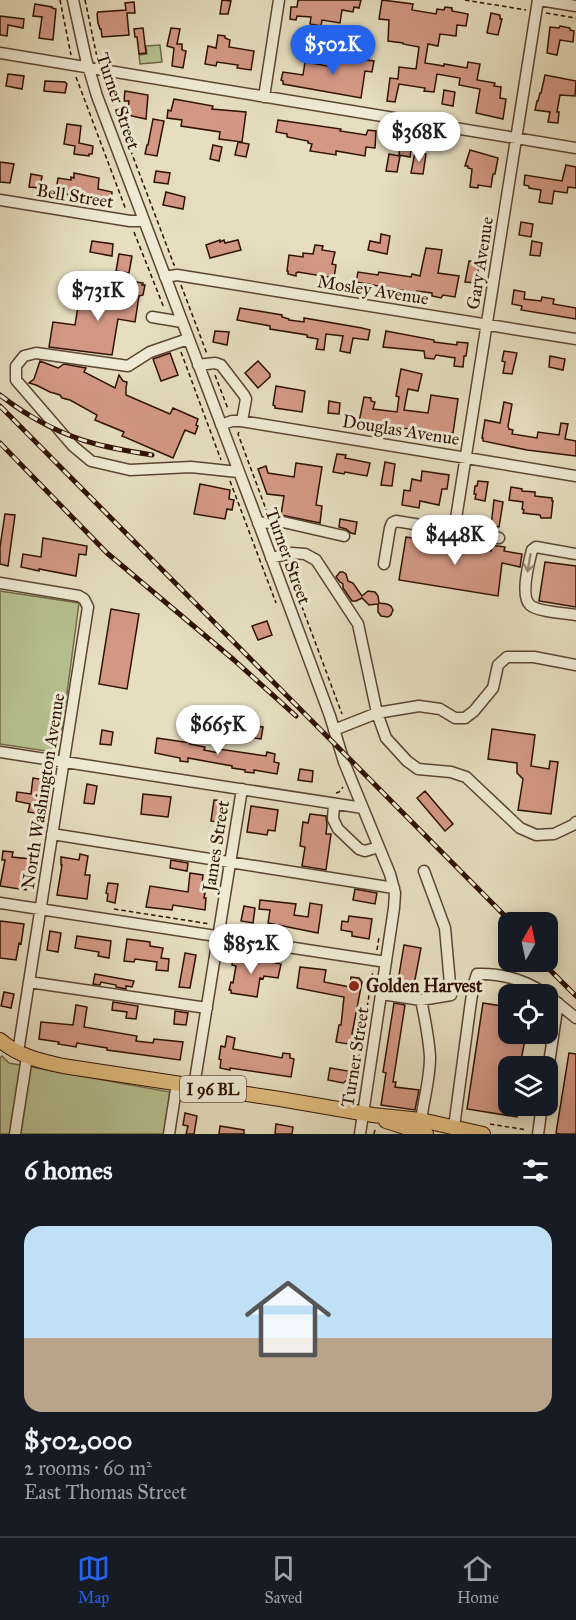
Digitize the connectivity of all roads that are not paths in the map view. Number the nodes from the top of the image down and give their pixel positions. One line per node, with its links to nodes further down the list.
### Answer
1 (74, 0): 6 (street, Turner Street)
2 (279, 0): 7 (street)
3 (538, 0): 4 (street); 8 (street, Gary Avenue)
4 (576, 6)
5 (0, 53): 6 (street)
6 (93, 64): 7 (street); 11 (street, Turner Street)
7 (264, 97): 8 (street)
8 (516, 138): 9 (street); 15 (street, Gary Avenue)
9 (576, 148)
10 (0, 200): 11 (street, Bell Street)
11 (144, 221): 12 (street, Turner Street)
12 (165, 277): 14 (street, Turner Street); 15 (street, Mosley Avenue)
13 (152, 317): 14 (street)
14 (182, 322): 17 (street, Turner Street)
15 (487, 325): 16 (street, Mosley Avenue); 21 (street, Gary Avenue)
16 (576, 339)
17 (182, 340): 18 (street, Turner Street); 22 (street)
18 (198, 365): 19 (street, Turner Street); 20 (street)
19 (221, 425): 20 (street, Douglas Avenue); 22 (street, Turner Street)
20 (242, 425): 21 (street, Douglas Avenue)
21 (466, 458): 23 (street, Douglas Avenue); 25 (street, Gary Avenue)
22 (238, 472): 24 (street, Turner Street)
23 (576, 476)
24 (258, 523): 26 (street); 29 (street, Turner Street)
25 (454, 531): 27 (street); 30 (street)
26 (344, 536)
27 (499, 538)
28 (576, 554): 32 (street, one-way to 32)
29 (271, 558): 34 (street); 35 (street, Turner Street)
30 (384, 564)
31 (0, 584): 37 (street, North Washington Avenue)
32 (576, 615)
33 (576, 665): 34 (street)
34 (377, 714): 35 (street); 41 (street)
35 (334, 730): 40 (street, Turner Street)
36 (0, 752): 37 (street)
37 (64, 762): 38 (street); 42 (street, North Washington Avenue)
38 (242, 789): 39 (street); 44 (street, James Street)
39 (334, 804): 40 (street); 43 (street)
40 (363, 808): 43 (street, Turner Street)
41 (576, 822)
42 (52, 834): 44 (street); 48 (street, North Washington Avenue)
43 (379, 847): 46 (street, Turner Street)
44 (230, 863): 46 (street); 49 (street, James Street)
45 (424, 871): 54 (street)
46 (394, 888): 50 (street, Turner Street)
47 (0, 903): 48 (street)
48 (41, 909): 49 (street); 51 (street, North Washington Avenue)
49 (219, 936): 50 (street); 56 (street, James Street)
50 (386, 962): 53 (street, Turner Street)
51 (29, 982): 56 (street); 59 (street, North Washington Avenue)
52 (530, 984): 65 (street)
53 (382, 993): 54 (street); 62 (street, Turner Street)
54 (421, 1000): 64 (street)
55 (558, 1003): 57 (street)
56 (207, 1008): 61 (street, James Street)
57 (576, 1018)
58 (0, 1040): 59 (main road, I 96 BL)
59 (23, 1054): 60 (main road, I 96 BL); 66 (street, North Washington Avenue)
60 (177, 1083): 61 (main road, I 96 BL); 67 (street)
61 (194, 1086): 62 (main road, I 96 BL)
62 (368, 1114): 64 (main road, I 96 BL); 68 (street, Turner Street); 69 (main road, I 96 BL)
63 (541, 1116): 71 (street)
64 (421, 1120): 65 (main road, I 96 BL)
65 (454, 1127): 70 (main road, I 96 BL)
66 (15, 1134)
67 (169, 1134)
68 (360, 1134)
69 (426, 1134)
70 (483, 1134)
71 (538, 1134)

